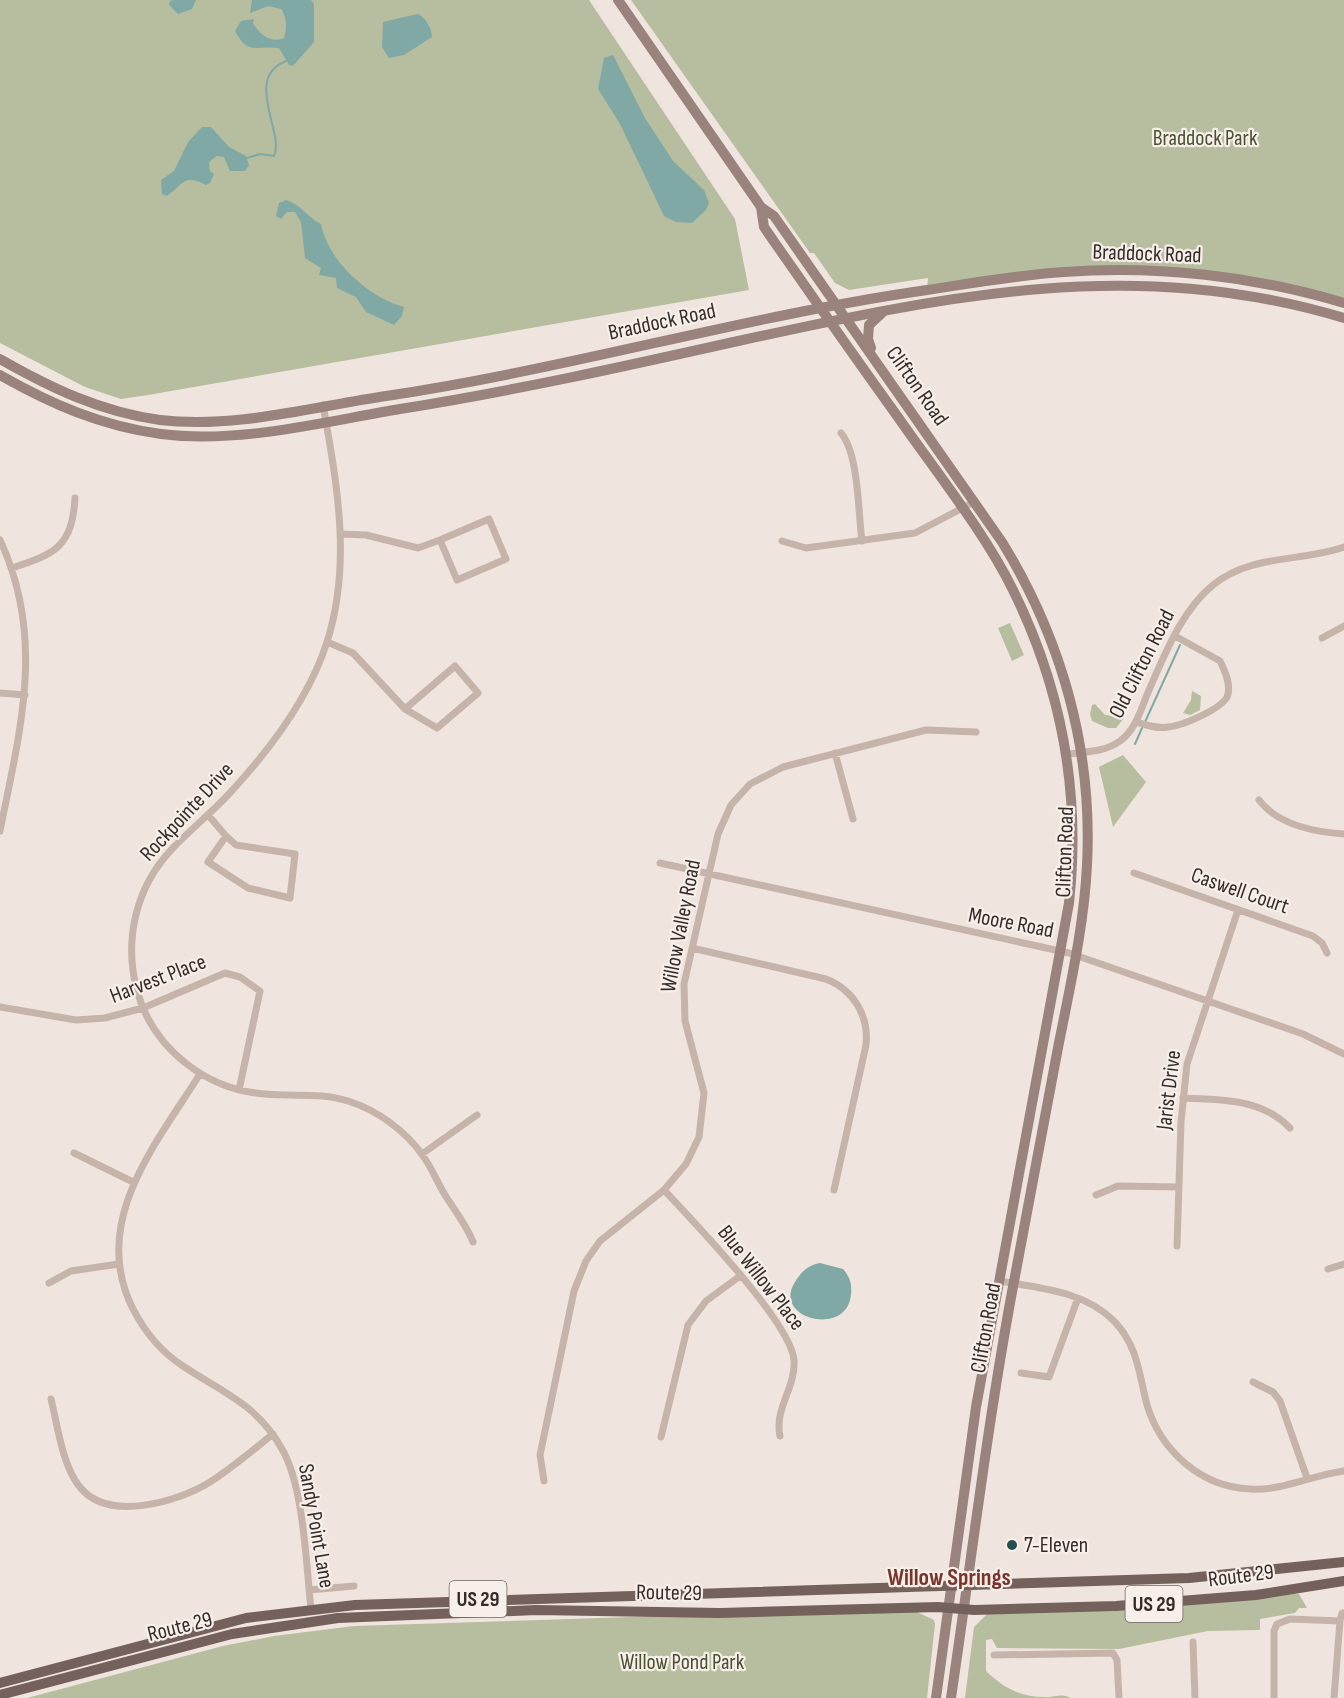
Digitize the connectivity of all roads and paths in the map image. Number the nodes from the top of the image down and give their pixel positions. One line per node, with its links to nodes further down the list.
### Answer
1 (618, 0): 2 (main road, Clifton Road)
2 (761, 207): 4 (main road, Clifton Road); 5 (main road, Clifton Road)
3 (1344, 303): 4 (main road, Braddock Road)
4 (835, 304): 5 (main road, Braddock Road); 7 (main road, Clifton Road)
5 (819, 307): 9 (main road, Clifton Road); 13 (main road, Braddock Road)
6 (885, 311): 7 (main road, Braddock Road); 8 (main road, Braddock Road); 11 (main road)
7 (845, 318): 9 (main road, Braddock Road); 11 (main road, Clifton Road)
8 (1344, 318)
9 (829, 321): 14 (main road, Braddock Road); 18 (main road, Clifton Road)
10 (0, 359): 13 (main road, Braddock Road)
11 (877, 363): 17 (main road, Clifton Road)
12 (0, 375): 14 (main road, Braddock Road)
13 (323, 405): 14 (street, Rockpointe Drive)
14 (326, 421): 19 (street, Rockpointe Drive)
15 (841, 433): 23 (street)
16 (75, 498): 25 (street)
17 (975, 502): 18 (street); 35 (main road, Clifton Road)
18 (962, 510): 23 (street); 37 (main road, Clifton Road)
19 (341, 534): 21 (street); 29 (street, Rockpointe Drive)
20 (0, 540): 25 (street)
21 (440, 540): 21 (street)
22 (782, 541): 23 (street)
23 (862, 541)
24 (1344, 548): 27 (street, Old Clifton Road)
25 (12, 568): 31 (street)
26 (1344, 626): 28 (street)
27 (1175, 636): 33 (street, Old Clifton Road); 33 (street)
28 (1322, 639)
29 (327, 642): 32 (street); 39 (street, Rockpointe Drive)
30 (0, 693): 31 (street)
31 (25, 695): 41 (street)
32 (405, 709): 32 (street)
33 (1136, 722): 35 (street, Old Clifton Road)
34 (976, 732): 36 (street, Willow Valley Road)
35 (1082, 752): 37 (street, Old Clifton Road); 51 (main road, Clifton Road)
36 (835, 753): 40 (street); 46 (street, Willow Valley Road)
37 (1067, 754): 49 (main road, Clifton Road)
38 (1259, 800): 42 (street)
39 (208, 815): 43 (street); 54 (street, Rockpointe Drive)
40 (853, 819)
41 (0, 831)
42 (1344, 834)
43 (226, 836): 43 (street)
44 (660, 863): 46 (street, Moore Road)
45 (1134, 873): 47 (street, Caswell Court)
46 (708, 874): 48 (street, Willow Valley Road); 49 (street, Moore Road)
47 (1238, 910): 50 (street, Caswell Court); 52 (street, Jarist Drive)
48 (692, 948): 65 (street, Willow Valley Road); 66 (street)
49 (1061, 951): 51 (street, Moore Road); 74 (main road, Clifton Road)
50 (1327, 953)
51 (1075, 955): 52 (street, Moore Road); 76 (main road, Clifton Road)
52 (1208, 1001): 55 (street, Moore Road); 58 (street, Jarist Drive)
53 (0, 1007): 54 (street, Harvest Place)
54 (144, 1008): 56 (street, Rockpointe Drive); 57 (street, Harvest Place)
55 (1344, 1054)
56 (200, 1074): 57 (street, Rockpointe Drive); 63 (street, Sandy Point Lane)
57 (239, 1090): 62 (street, Rockpointe Drive)
58 (1183, 1098): 60 (street); 64 (street, Jarist Drive)
59 (477, 1115): 62 (street)
60 (1290, 1128)
61 (74, 1152): 63 (street)
62 (422, 1154): 68 (street, Rockpointe Drive)
63 (133, 1182): 70 (street, Sandy Point Lane)
64 (1179, 1187): 67 (street); 69 (street, Jarist Drive)
65 (664, 1190): 73 (street, Blue Willow Place); 86 (street, Willow Valley Road)
66 (834, 1190)
67 (1096, 1195)
68 (473, 1242)
69 (1177, 1246)
70 (119, 1264): 75 (street); 81 (street, Sandy Point Lane)
71 (1344, 1264): 72 (street)
72 (1328, 1269)
73 (740, 1276): 82 (street, Blue Willow Place); 83 (street)
74 (1000, 1281): 76 (street); 89 (main road, Clifton Road)
75 (50, 1283)
76 (1014, 1283): 77 (street); 90 (main road, Clifton Road)
77 (1078, 1298): 78 (street); 85 (street)
78 (1021, 1373)
79 (1253, 1382): 85 (street)
80 (51, 1399): 81 (street)
81 (273, 1434): 92 (street, Sandy Point Lane)
82 (780, 1436)
83 (661, 1437)
84 (1344, 1471): 85 (street)
85 (1307, 1478)
86 (544, 1481)
87 (1344, 1562): 90 (main road, Route 29 / US 29)
88 (1344, 1581): 94 (main road, Route 29 / US 29)
89 (952, 1584): 90 (main road, Route 29 / US 29); 93 (main road, Clifton Road); 95 (main road, Route 29 / US 29)
90 (967, 1584): 94 (main road, Clifton Road)
91 (354, 1586): 92 (street)
92 (309, 1590): 95 (street, Sandy Point Lane)
93 (949, 1607): 94 (main road, Route 29 / US 29); 101 (main road, Route 29 / US 29); 102 (main road, Clifton Road)
94 (963, 1608): 103 (main road, Clifton Road)
95 (311, 1609): 100 (main road, Route 29 / US 29)
96 (1343, 1613): 97 (street)
97 (1340, 1621): 106 (street); 107 (street)
98 (1192, 1642): 105 (street)
99 (994, 1655): 104 (street)
100 (0, 1683)
101 (0, 1695)
102 (936, 1698)
103 (951, 1698)
104 (1119, 1698)
105 (1195, 1698)
106 (1274, 1698)
107 (1334, 1698)

